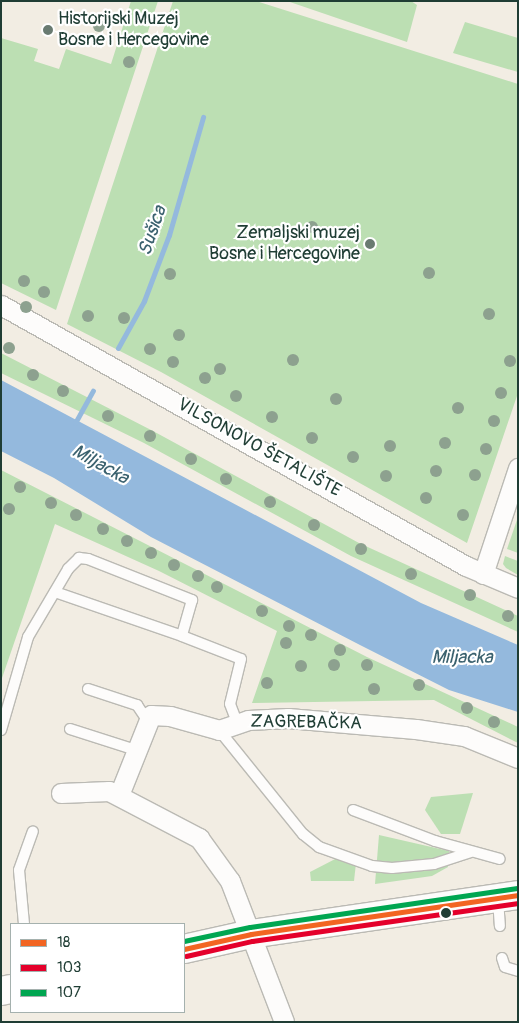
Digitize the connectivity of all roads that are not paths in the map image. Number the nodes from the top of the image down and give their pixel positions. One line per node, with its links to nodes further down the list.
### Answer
1 (1, 305): 3 (street, VILSONOVO ŠETALIŠTE)
2 (518, 468): 3 (street)
3 (483, 574): 4 (street, VILSONOVO ŠETALIŠTE)
4 (518, 588)
5 (55, 592): 6 (lane); 6 (lane); 11 (lane)
6 (182, 636): 9 (lane)
7 (88, 689): 8 (lane)
8 (147, 720): 12 (street); 13 (street)
9 (237, 722): 12 (street, ZAGREBAČKA); 14 (street, ZAGREBAČKA)
10 (70, 729): 13 (lane)
11 (1, 730)
12 (219, 730): 19 (lane)
13 (136, 750): 16 (street)
14 (518, 758)
15 (61, 793): 16 (street)
16 (119, 795): 24 (street)
17 (353, 810): 19 (lane)
18 (33, 831): 22 (lane)
19 (470, 852): 20 (lane)
20 (500, 859)
21 (508, 896): 23 (lane); 24 (main road)
22 (24, 923)
23 (500, 926)
24 (251, 934): 25 (main road); 28 (street)
25 (185, 949)
26 (502, 958): 27 (lane)
27 (518, 971)
28 (284, 1022)

